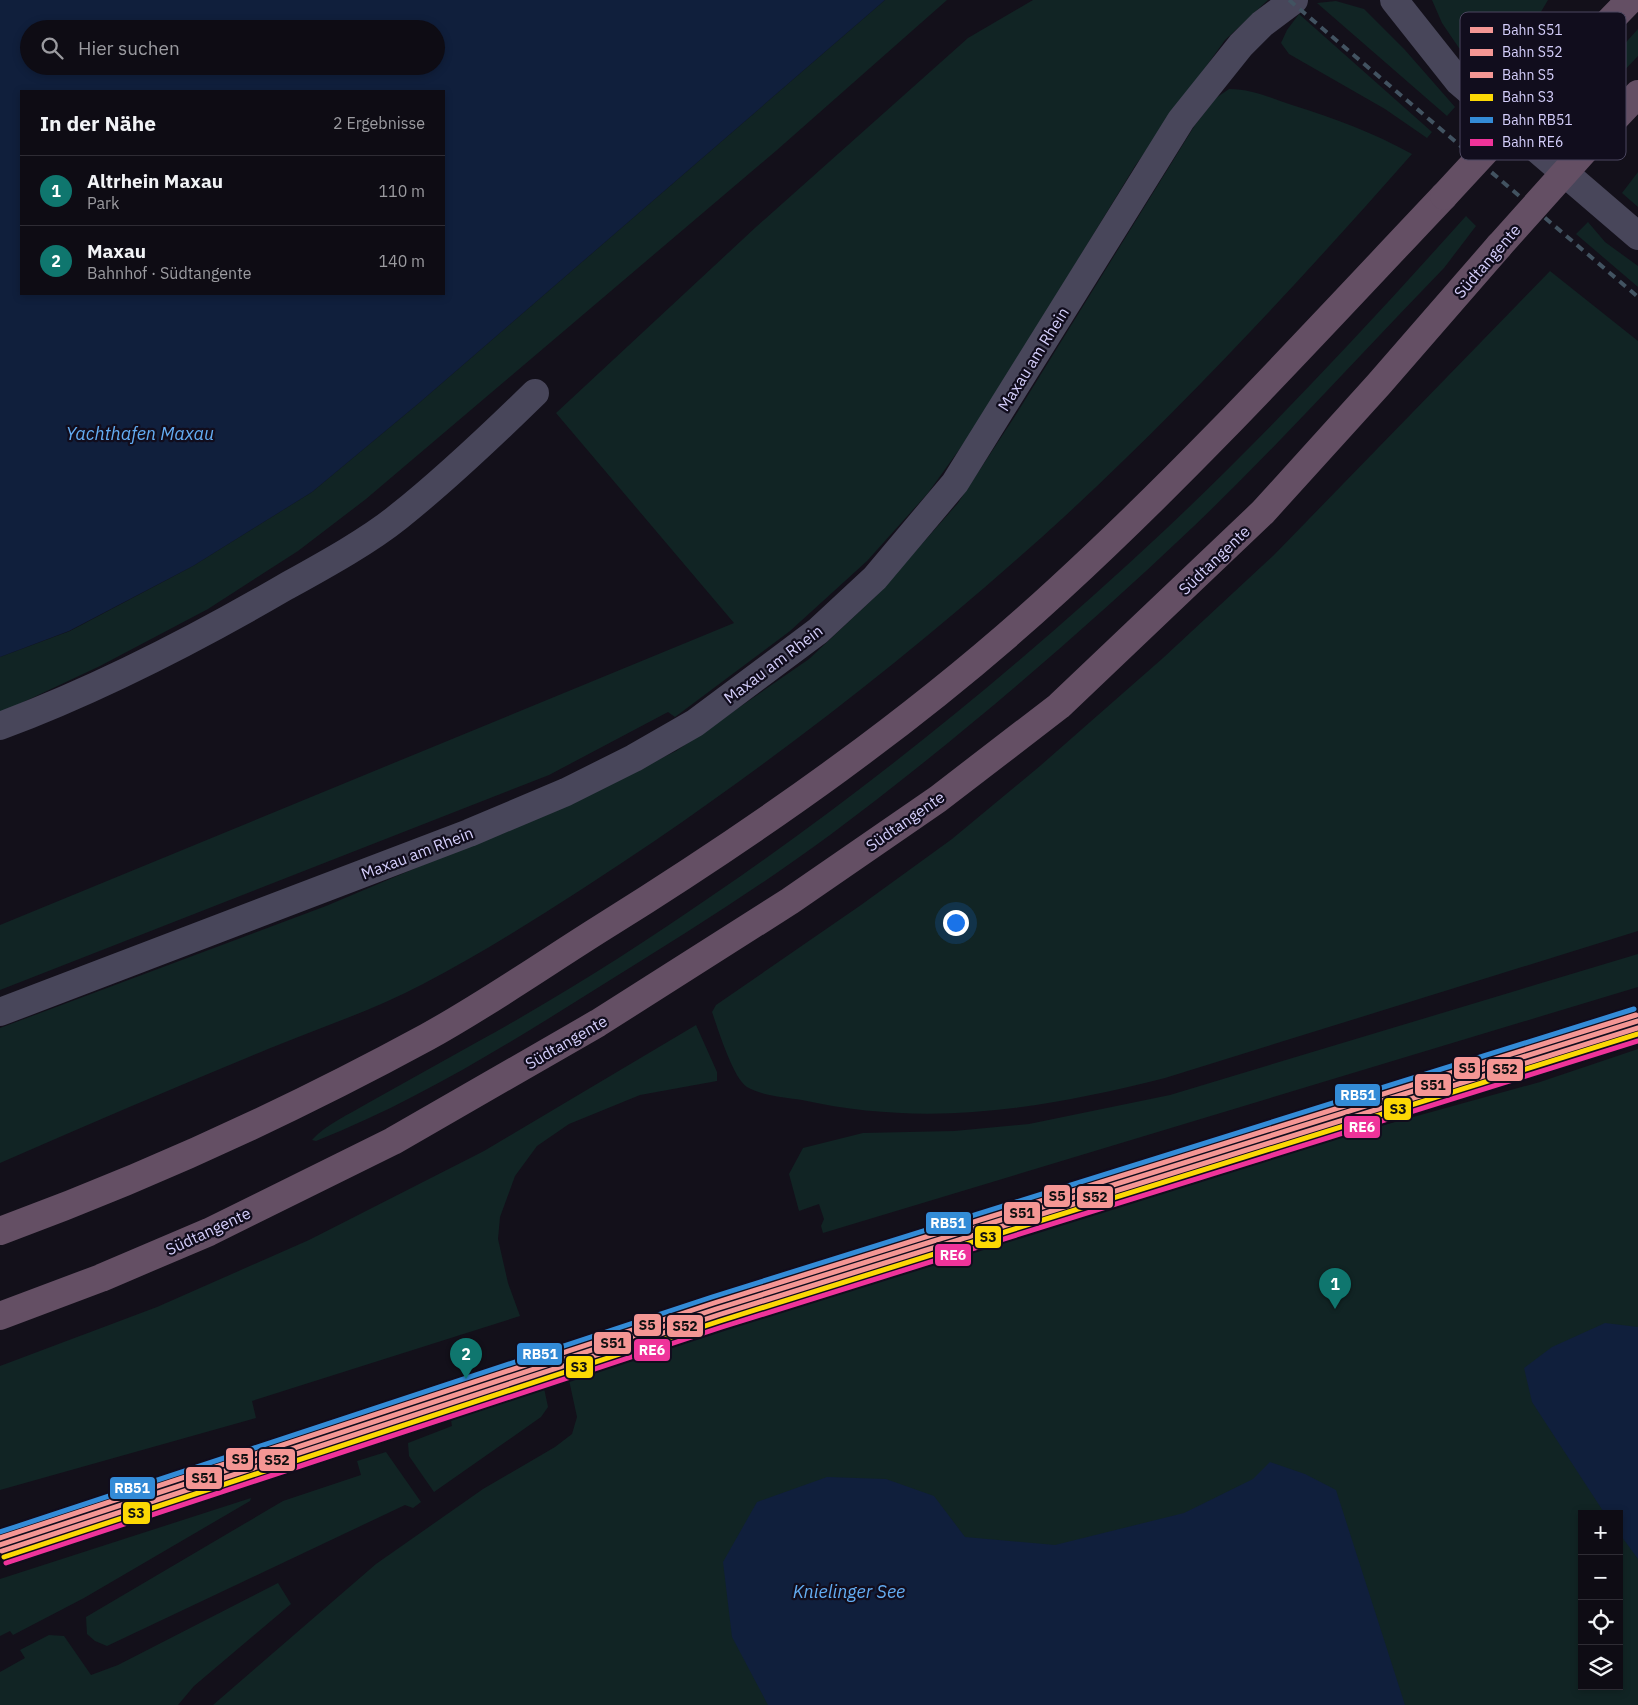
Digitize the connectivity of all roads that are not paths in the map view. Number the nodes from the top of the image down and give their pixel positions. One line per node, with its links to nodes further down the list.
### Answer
1 (1294, 0): 14 (street, Maxau am Rhein)
2 (1394, 0): 5 (street)
3 (1630, 0): 4 (highway, bridge)
4 (1618, 12)
5 (1460, 83)
6 (1638, 94): 7 (highway, Südtangente, bridge)
7 (1626, 107)
8 (1477, 160): 15 (highway, bridge)
9 (1550, 160): 11 (street)
10 (1576, 160): 16 (highway, Südtangente, bridge)
11 (1638, 236)
12 (535, 393): 13 (street)
13 (8, 723)
14 (0, 1012)
15 (0, 1232)
16 (0, 1316)

